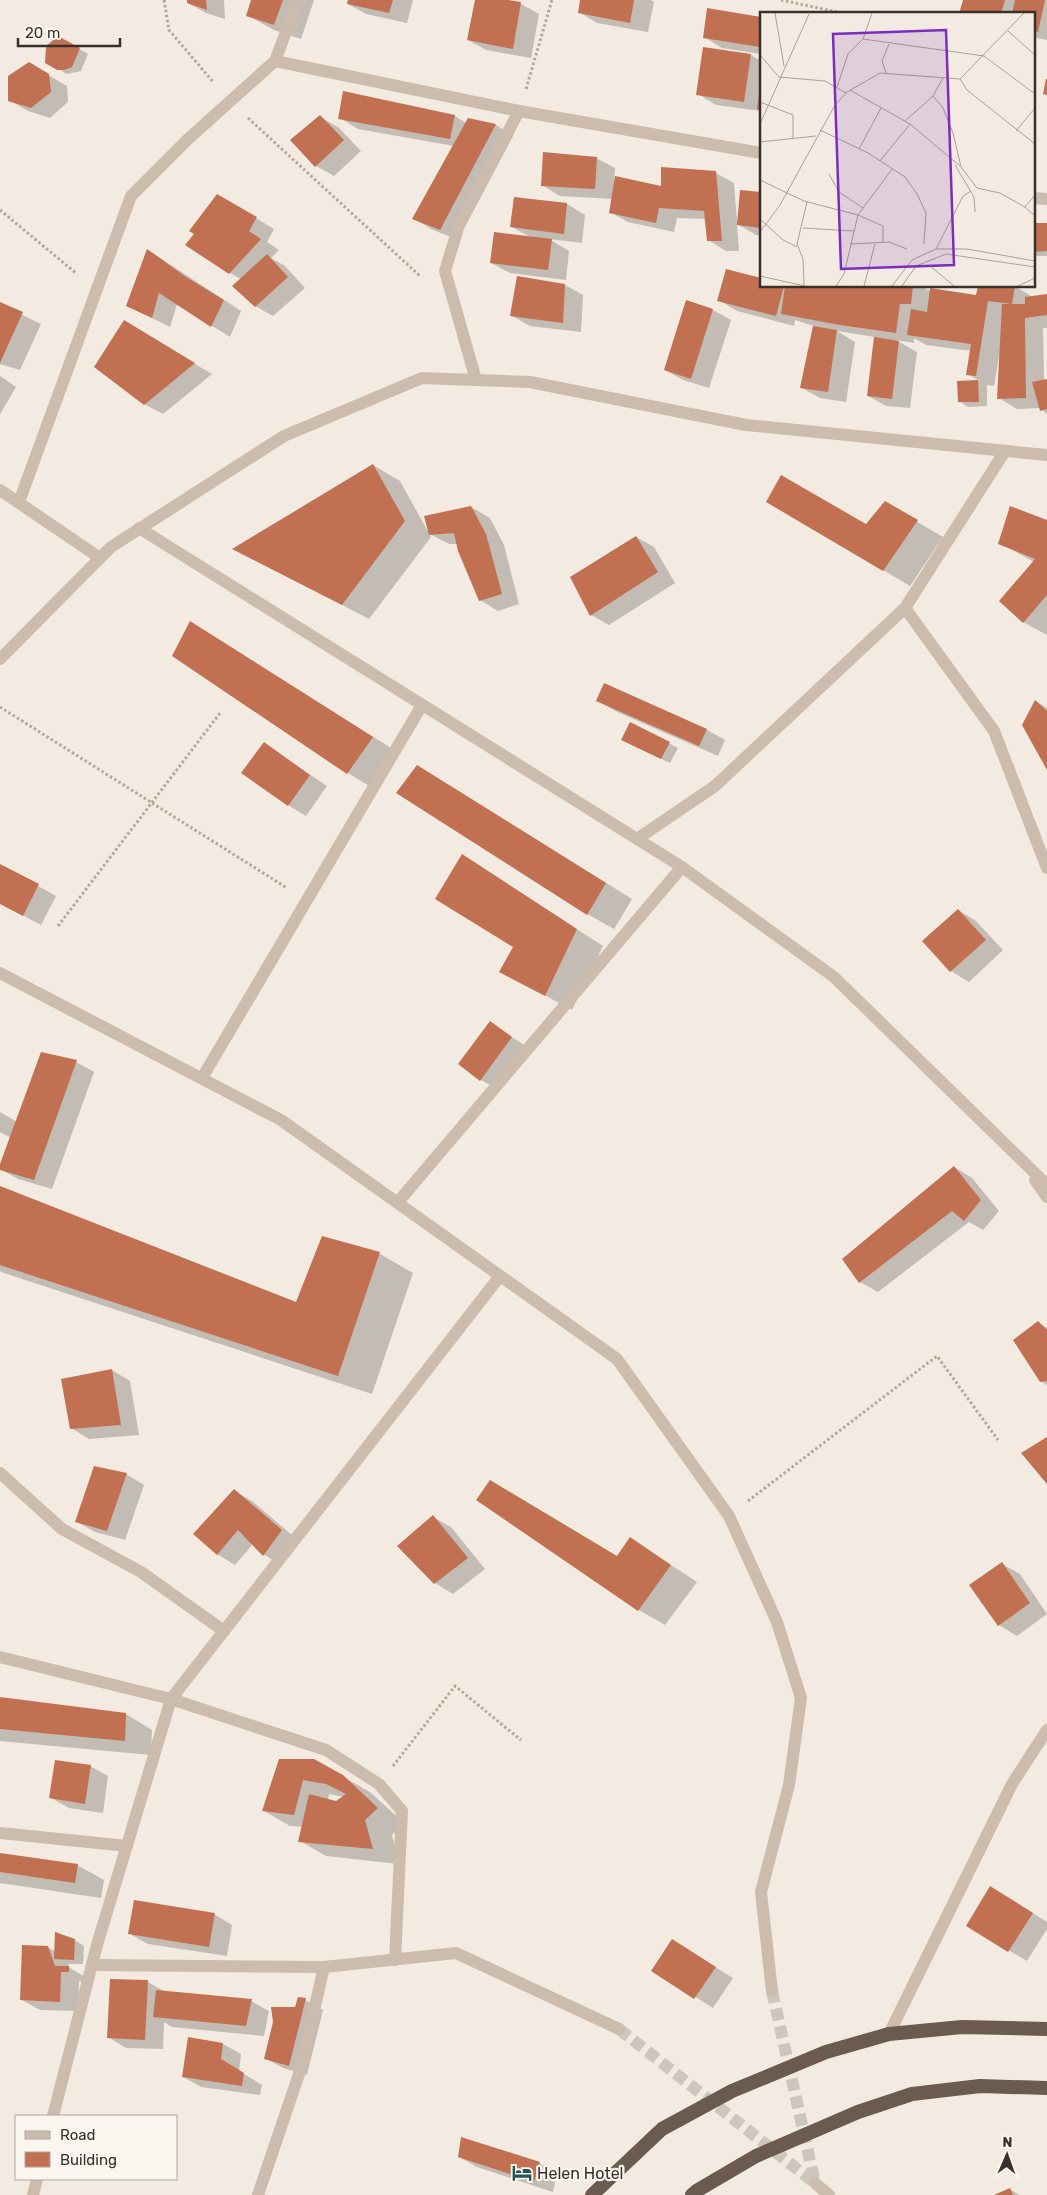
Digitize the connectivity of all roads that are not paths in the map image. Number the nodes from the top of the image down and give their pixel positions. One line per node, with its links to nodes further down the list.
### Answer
1 (298, 0): 2 (street)
2 (275, 61): 3 (street); 11 (street)
3 (519, 111): 4 (street); 7 (street)
4 (760, 153)
5 (1034, 198): 6 (street)
6 (1047, 199)
7 (476, 380): 8 (street); 12 (street)
8 (1004, 451): 9 (street); 14 (street)
9 (1047, 455)
10 (0, 490): 11 (street)
11 (19, 502): 13 (street)
12 (139, 528): 13 (street); 16 (street)
13 (100, 558): 15 (street)
14 (905, 608): 17 (street); 19 (street)
15 (0, 658)
16 (422, 705): 17 (street); 21 (street)
17 (637, 839): 18 (street)
18 (682, 867): 22 (street); 25 (street)
19 (1047, 868)
20 (0, 973): 21 (street)
21 (202, 1078): 25 (street)
22 (1017, 1156): 23 (street); 24 (street)
23 (1047, 1184)
24 (1047, 1196)
25 (398, 1202): 26 (street)
26 (500, 1276): 28 (street); 37 (street)
27 (0, 1473): 28 (street)
28 (224, 1631): 30 (street)
29 (0, 1658): 30 (street)
30 (171, 1699): 33 (street); 34 (street)
31 (1047, 1730): 40 (street)
32 (0, 1833): 33 (street)
33 (127, 1846): 35 (street)
34 (395, 1960): 36 (street); 38 (street)
35 (92, 1965): 36 (street); 42 (street)
36 (324, 1967): 46 (street)
37 (772, 1991)
38 (619, 2029)
39 (1047, 2029): 40 (highway)
40 (889, 2034): 47 (highway)
41 (1047, 2088): 48 (highway)
42 (53, 2115)
43 (37, 2180): 45 (street)
44 (815, 2183): 49 (street)
45 (33, 2195)
46 (258, 2195)
47 (592, 2195)
48 (692, 2195)
49 (829, 2195)

